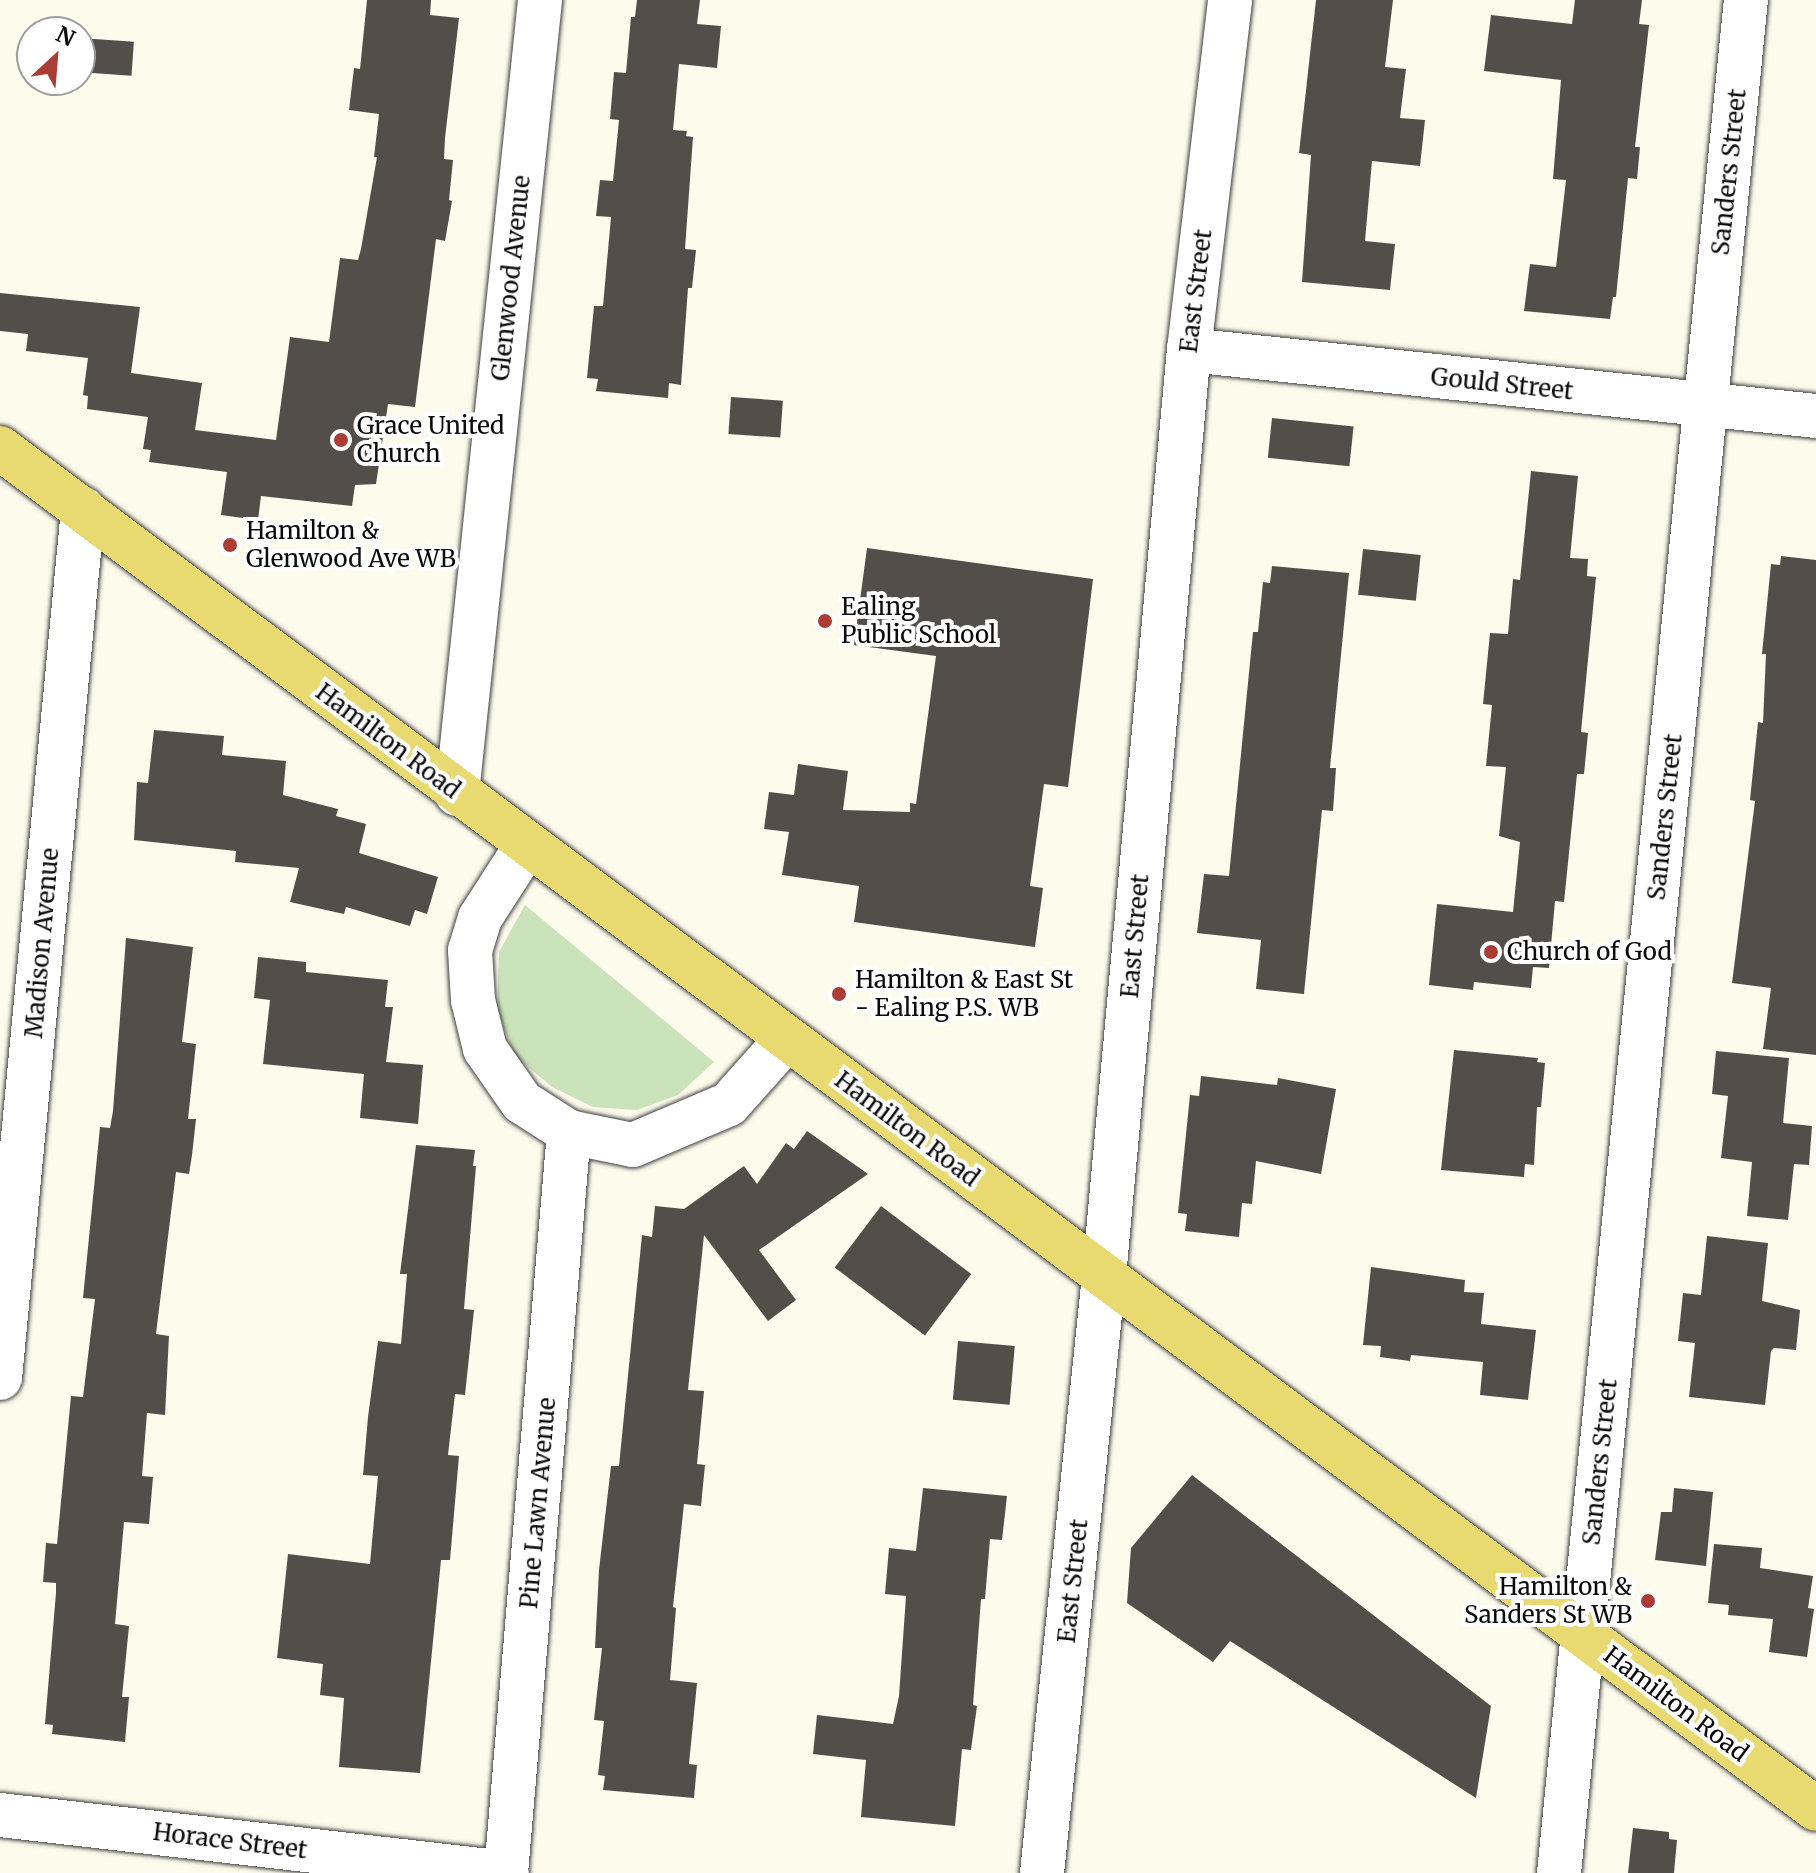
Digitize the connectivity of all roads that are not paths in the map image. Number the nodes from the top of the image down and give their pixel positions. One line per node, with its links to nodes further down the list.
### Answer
1 (540, 0): 9 (street, Glenwood Avenue)
2 (1230, 0): 4 (street, East Street)
3 (1746, 0): 5 (street, Sanders Street)
4 (1189, 350): 5 (street, Gould Street); 13 (street, East Street)
5 (1706, 407): 6 (street, Gould Street); 15 (street, Sanders Street)
6 (1816, 416)
7 (0, 448): 8 (main road, Hamilton Road)
8 (83, 509): 9 (main road, Hamilton Road); 14 (street, Madison Avenue)
9 (457, 794): 10 (main road, Hamilton Road)
10 (527, 845): 11 (main road, Hamilton Road); 12 (street)
11 (787, 1039): 12 (street); 13 (main road, Hamilton Road)
12 (569, 1132): 18 (street, Pine Lawn Avenue)
13 (1104, 1276): 15 (main road, Hamilton Road); 19 (street, East Street)
14 (0, 1378)
15 (1583, 1634): 16 (main road, Hamilton Road); 20 (street, Sanders Street)
16 (1816, 1809)
17 (0, 1815): 18 (street, Horace Street)
18 (506, 1873)
19 (1042, 1873)
20 (1559, 1873)

